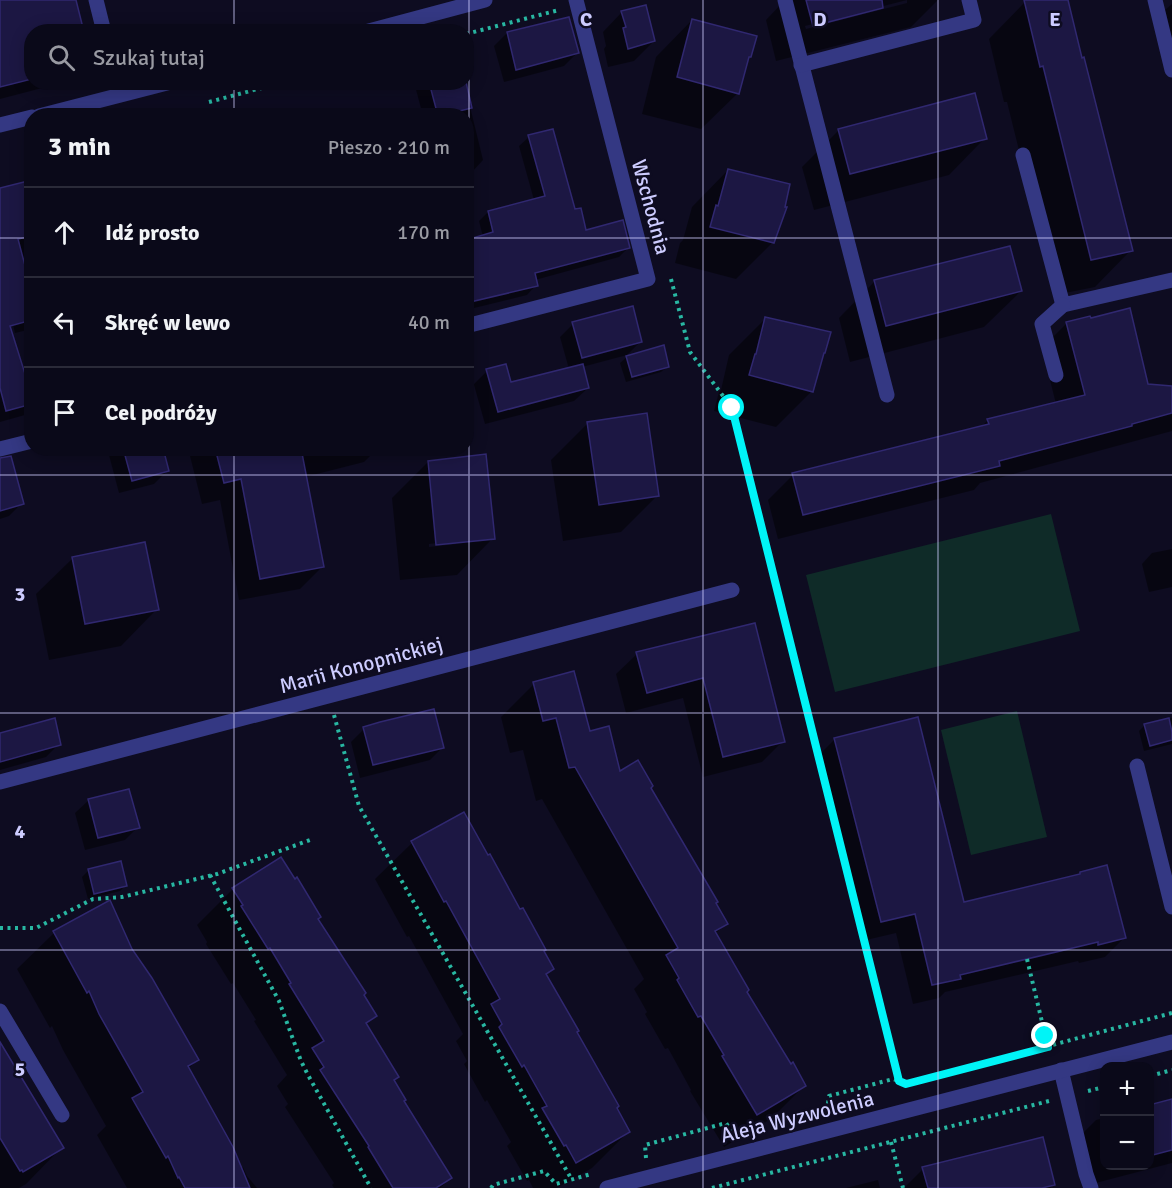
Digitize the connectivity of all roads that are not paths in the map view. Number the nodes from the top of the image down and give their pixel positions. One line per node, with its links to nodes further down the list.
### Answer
1 (96, 0): 7 (street)
2 (485, 0): 8 (street)
3 (784, 0): 9 (street)
4 (969, 0): 9 (street)
5 (1155, 0): 10 (street)
6 (576, 2): 18 (street, Wschodnia)
7 (102, 24)
8 (395, 24)
9 (801, 65): 20 (street)
10 (1172, 70)
11 (116, 90): 12 (street)
12 (63, 108)
13 (24, 119): 14 (street)
14 (0, 125)
15 (1023, 155): 17 (street)
16 (1172, 280): 17 (street)
17 (1063, 305): 19 (street)
18 (474, 324)
19 (1056, 375)
20 (887, 395)
21 (24, 443): 22 (street)
22 (0, 449)
23 (732, 590): 25 (street, Marii Konopnickiej)
24 (1137, 766): 26 (street)
25 (0, 782)
26 (1172, 907)
27 (0, 1011): 30 (street)
28 (1172, 1042): 29 (street, Aleja Wyzwolenia)
29 (1061, 1070): 31 (street, Aleja Wyzwolenia); 33 (street)
30 (62, 1115)
31 (652, 1182): 32 (street, Aleja Wyzwolenia)
32 (607, 1188)
33 (1091, 1188)

